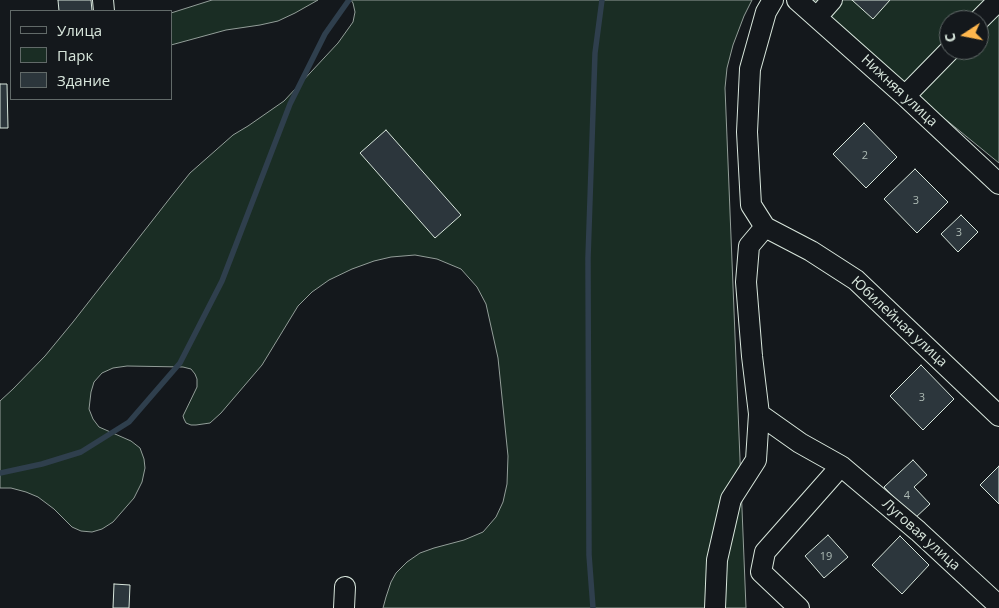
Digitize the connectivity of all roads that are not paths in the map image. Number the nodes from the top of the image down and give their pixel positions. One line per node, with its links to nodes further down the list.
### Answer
1 (773, 0): 10 (street)
2 (797, 0): 6 (street, Нижняя улица)
3 (832, 0): 6 (street)
4 (999, 0): 5 (street)
5 (989, 10)
6 (817, 17): 8 (street, Нижняя улица)
7 (940, 60): 8 (street)
8 (905, 96): 9 (street, Нижняя улица)
9 (999, 184)
10 (765, 227): 11 (street); 12 (street, Юбилейная улица)
11 (759, 414): 13 (street, Луговая улица); 17 (street)
12 (999, 416)
13 (841, 466): 15 (street, Луговая улица); 18 (street)
14 (345, 588): 16 (street)
15 (999, 606)
16 (344, 608)
17 (715, 608)
18 (799, 608)

